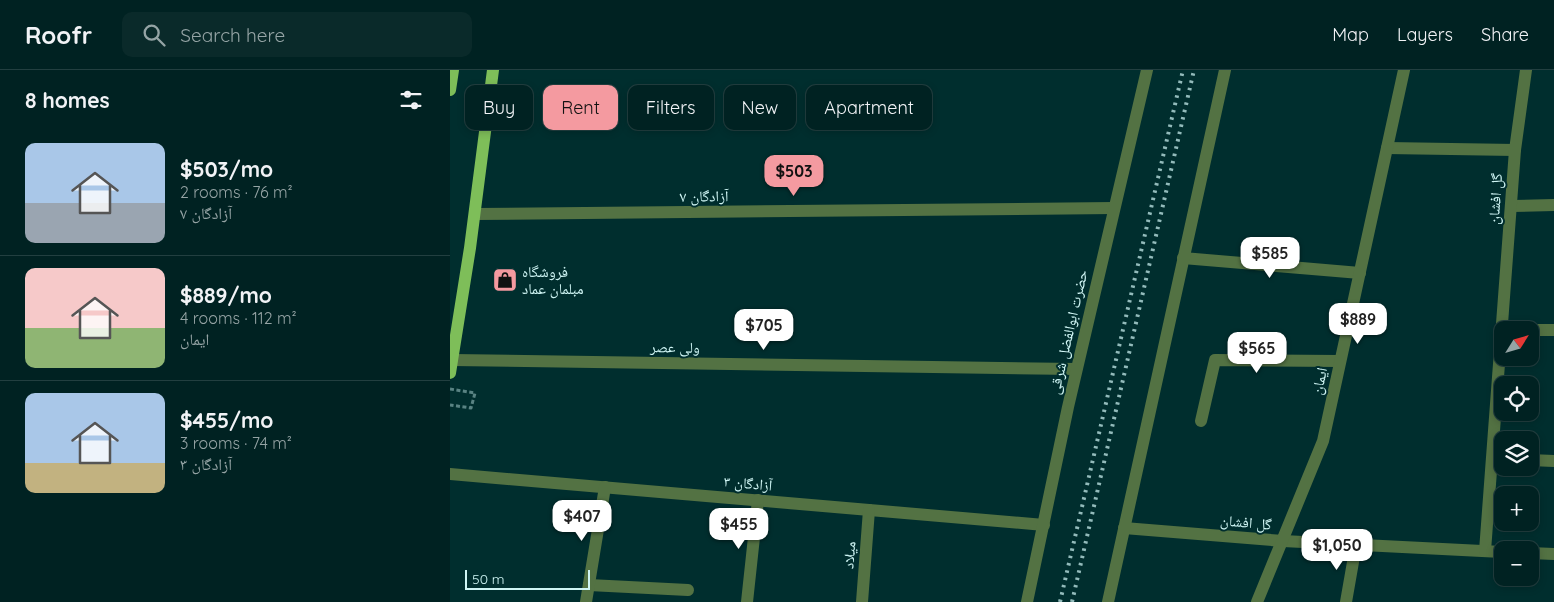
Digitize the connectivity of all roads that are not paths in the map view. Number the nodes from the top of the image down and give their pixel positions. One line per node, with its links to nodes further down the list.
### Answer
1 (453, 70): 7 (main road)
2 (493, 70): 13 (main road)
3 (1147, 70): 12 (street, حضرت ابوالفضل شرقی)
4 (1225, 70): 14 (street)
5 (1404, 70): 8 (street, ایمان)
6 (1526, 70): 9 (street, گل افشان)
7 (450, 90)
8 (1387, 148): 9 (street); 15 (street, ایمان)
9 (1515, 150): 11 (street, گل افشان)
10 (1554, 205): 11 (street)
11 (1511, 206): 16 (street, گل افشان)
12 (1114, 208): 13 (street, ۷ آزادگان); 22 (street, حضرت ابوالفضل شرقی)
13 (475, 214): 19 (main road)
14 (1183, 258): 15 (street); 34 (street)
15 (1360, 273): 20 (street, ایمان)
16 (1503, 321)
17 (1539, 330): 18 (street)
18 (1554, 330)
19 (452, 360): 22 (street, ولی عصر); 23 (main road)
20 (1340, 362): 24 (street); 35 (street, ایمان)
21 (1501, 366): 25 (street, گل افشان)
22 (1076, 369): 33 (street, حضرت ابوالفضل شرقی)
23 (450, 373)
24 (1200, 422)
25 (1498, 431)
26 (1539, 460): 27 (street)
27 (1554, 461)
28 (450, 474): 30 (street, ۳ آزادگان)
29 (1495, 476): 37 (street, گل افشان)
30 (605, 487): 31 (street, ۳ آزادگان); 41 (street)
31 (758, 500): 32 (street, ۳ آزادگان); 44 (street)
32 (869, 510): 33 (street, ۳ آزادگان); 45 (street, میلاد)
33 (1044, 525): 46 (street, حضرت ابوالفضل شرقی)
34 (1124, 528): 35 (street, گل افشان); 47 (street)
35 (1283, 541): 36 (street, گل افشان); 48 (street, ایمان)
36 (1356, 545): 37 (street, گل افشان); 49 (street)
37 (1486, 551): 38 (street, گل افشان)
38 (1494, 552)
39 (1539, 553): 40 (street)
40 (1554, 554)
41 (589, 585): 42 (street); 43 (street)
42 (688, 590)
43 (586, 602)
44 (747, 602)
45 (862, 602)
46 (1027, 602)
47 (1108, 602)
48 (1257, 602)
49 (1346, 602)

